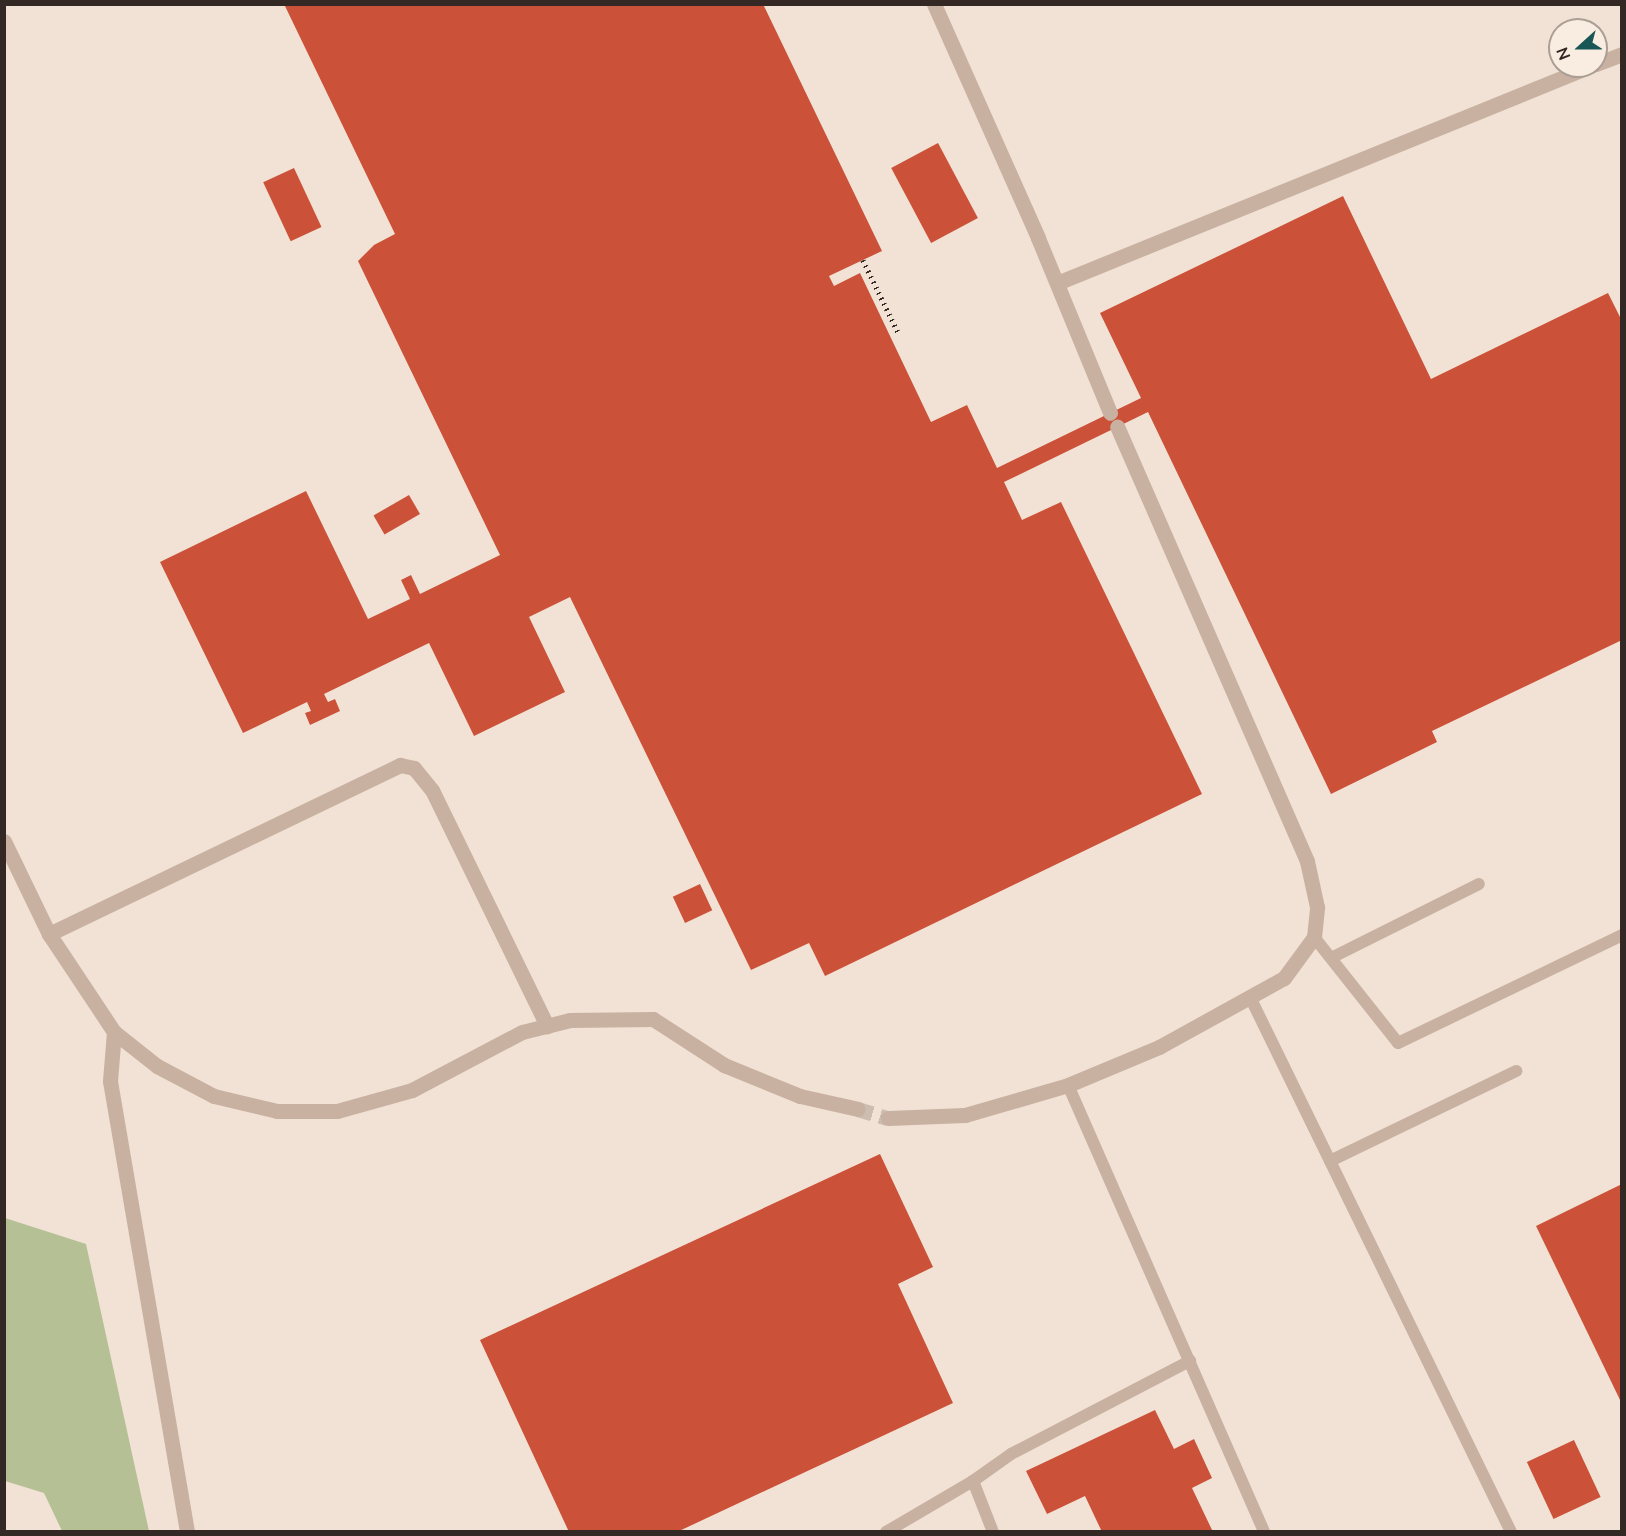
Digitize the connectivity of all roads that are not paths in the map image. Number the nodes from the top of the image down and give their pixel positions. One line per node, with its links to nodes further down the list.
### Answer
1 (934, 4): 3 (street)
2 (1561, 78): 3 (street)
3 (1057, 283): 8 (street)
4 (4, 841): 6 (street)
5 (1479, 884): 9 (lane)
6 (49, 934): 11 (street); 12 (street)
7 (1622, 935): 9 (lane)
8 (1314, 937): 9 (lane); 10 (street)
9 (1333, 957)
10 (1250, 997): 14 (street); 17 (lane)
11 (547, 1026): 12 (street); 15 (street)
12 (114, 1032): 20 (street)
13 (1516, 1071): 17 (lane)
14 (1068, 1085): 16 (street); 18 (lane)
15 (858, 1109)
16 (888, 1118)
17 (1330, 1161): 24 (lane)
18 (1190, 1361): 19 (lane); 23 (lane)
19 (973, 1481): 21 (lane); 22 (lane)
20 (187, 1532)
21 (886, 1532)
22 (993, 1532)
23 (1264, 1532)
24 (1511, 1532)

